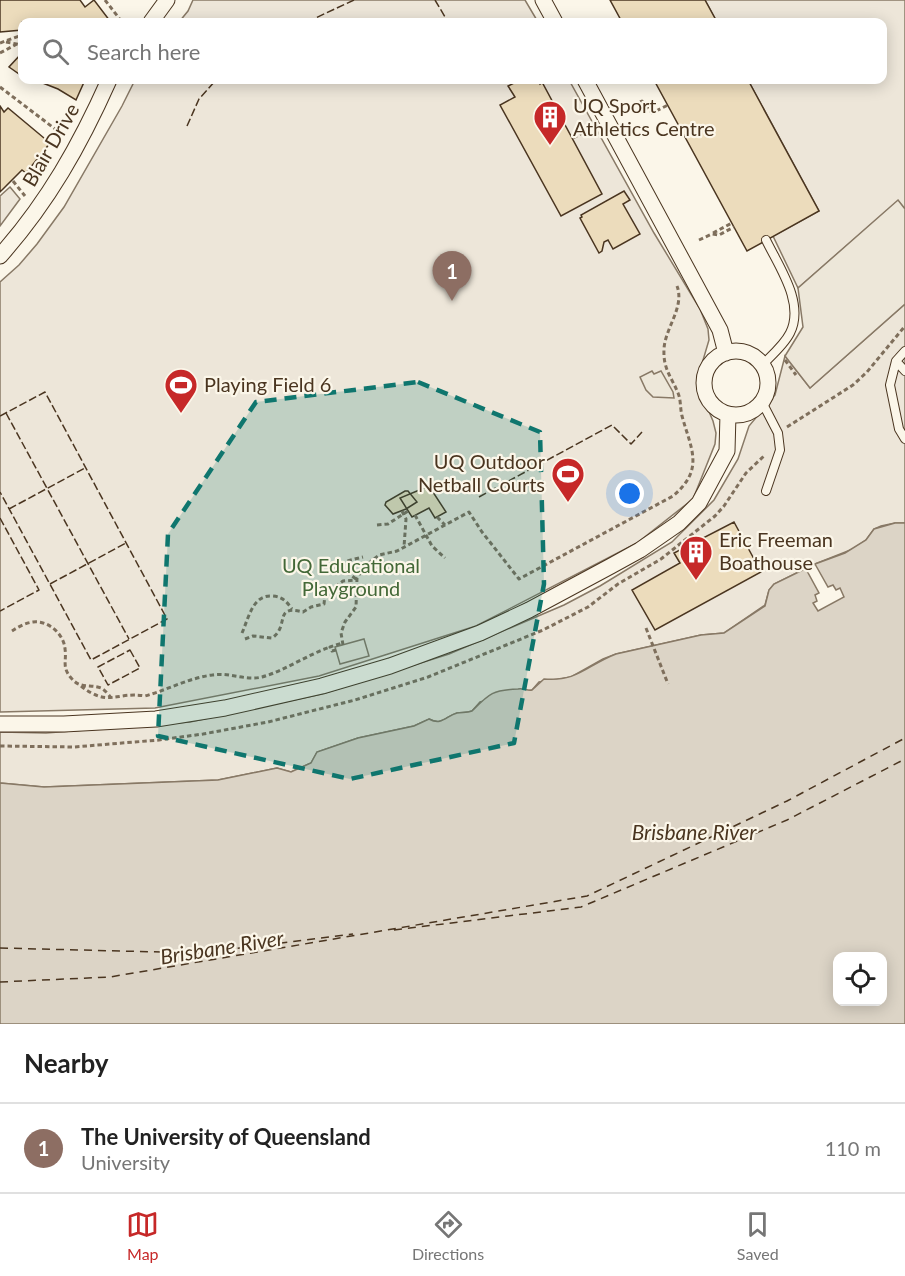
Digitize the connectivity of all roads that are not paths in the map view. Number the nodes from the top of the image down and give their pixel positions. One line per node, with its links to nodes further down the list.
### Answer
1 (167, 0): 3 (street)
2 (543, 0): 4 (street)
3 (154, 18)
4 (553, 18)
5 (107, 84): 8 (street, Blair Drive)
6 (587, 84): 10 (street)
7 (766, 240): 12 (lane)
8 (0, 256)
9 (905, 351): 11 (lane)
10 (726, 353): 12 (street); 15 (street)
11 (896, 361): 13 (lane); 16 (lane)
12 (762, 364): 14 (street)
13 (905, 371)
14 (762, 402): 15 (street); 17 (lane)
15 (728, 414): 18 (street)
16 (905, 439)
17 (766, 491)
18 (0, 724)

